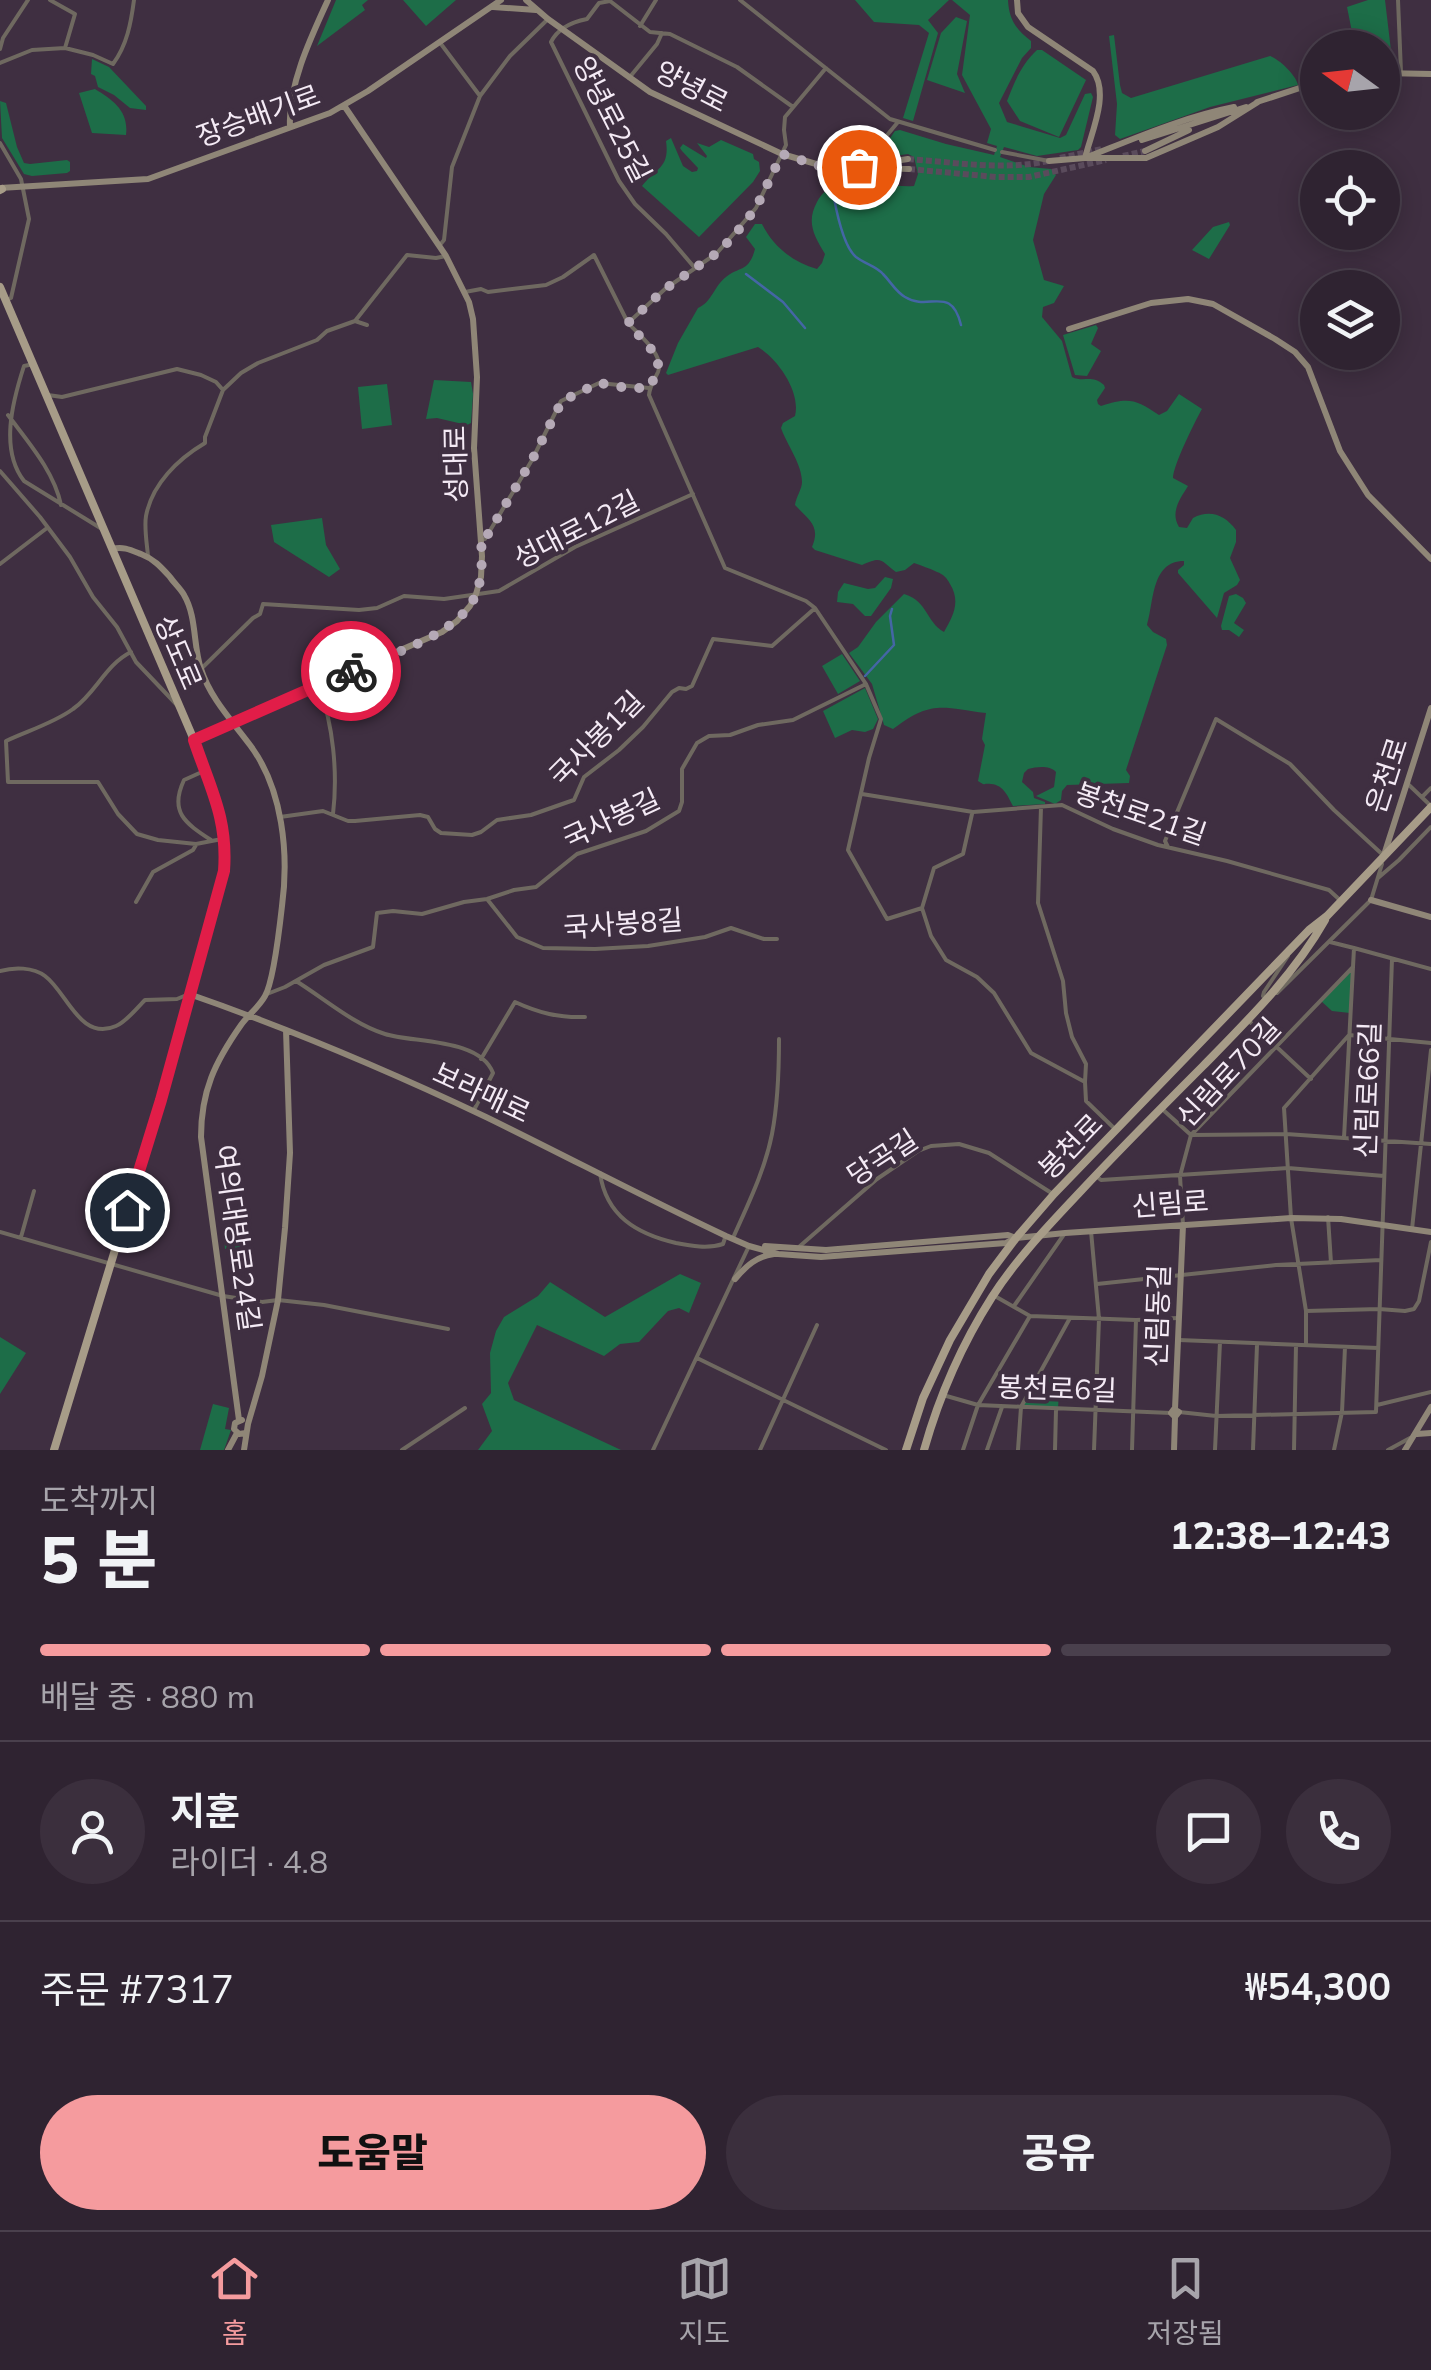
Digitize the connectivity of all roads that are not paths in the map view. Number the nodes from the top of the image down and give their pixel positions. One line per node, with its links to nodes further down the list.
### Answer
1 (28, 0): 19 (street)
2 (50, 0): 18 (street)
3 (134, 0): 18 (street)
4 (328, 0): 32 (main road)
5 (501, 0): 11 (main road, 장승배기로)
6 (526, 0): 12 (main road, 양녕로)
7 (656, 0): 14 (street)
8 (740, 0): 21 (street)
9 (1017, 0): 39 (main road)
10 (1398, 0): 22 (street)
11 (492, 7): 12 (main road); 17 (main road, 장승배기로)
12 (536, 10): 13 (main road, 양녕로)
13 (548, 19): 15 (main road, 양녕로); 26 (street)
14 (640, 26): 15 (street); 16 (street)
15 (562, 29): 24 (main road, 양녕로); 48 (street, 양녕로25길)
16 (662, 34): 24 (street); 29 (street)
17 (440, 42): 26 (street); 28 (main road, 장승배기로)
18 (66, 48): 20 (street)
19 (0, 49)
20 (0, 62)
21 (826, 68): 29 (street); 31 (street)
22 (1401, 72): 23 (main road)
23 (1431, 74)
24 (628, 78): 37 (main road, 양녕로)
25 (1300, 88): 27 (main road)
26 (480, 96): 46 (street)
27 (1258, 102): 30 (main road); 33 (main road); 38 (main road)
28 (344, 107): 32 (main road, 장승배기로); 46 (main road, 성대로)
29 (794, 107): 37 (street)
30 (1206, 121): 33 (main road); 38 (main road)
31 (898, 122): 35 (street); 42 (street)
32 (290, 126): 44 (main road, 장승배기로)
33 (1139, 138): 38 (main road); 39 (main road)
34 (0, 143): 44 (street)
35 (995, 150)
36 (1002, 152): 41 (street)
37 (782, 154): 42 (main road, 양녕로); 48 (street)
38 (1145, 155): 39 (main road)
39 (1085, 158): 41 (main road)
40 (908, 159): 42 (main road, 양녕로)
41 (1048, 162)
42 (857, 166): 43 (main road, 양녕로)
43 (909, 169)
44 (24, 188): 45 (main road, 장승배기로); 51 (street)
45 (1, 189)
46 (439, 246): 47 (main road, 성대로)
47 (446, 256): 50 (main road, 성대로); 52 (street)
48 (694, 268): 53 (street)
49 (0, 287): 51 (main road, 상도로)
50 (464, 292): 53 (street); 68 (main road, 성대로)
51 (6, 300): 56 (main road, 상도로)
52 (355, 321): 54 (street); 58 (street)
53 (628, 323): 57 (street)
54 (367, 325)
55 (1069, 329): 71 (main road)
56 (34, 364): 59 (main road, 상도로); 60 (street)
57 (649, 388): 64 (street); 68 (street)
58 (223, 390): 59 (street); 70 (street)
59 (46, 395): 67 (main road, 상도로)
60 (8, 415): 62 (street); 65 (street)
61 (0, 471): 63 (street)
62 (24, 481): 63 (street); 65 (street)
63 (16, 490): 66 (street)
64 (693, 494): 73 (street, 성대로12길); 74 (street)
65 (61, 505): 67 (street)
66 (47, 528): 72 (street); 75 (street)
67 (102, 529): 69 (main road, 상도로)
68 (481, 539): 73 (main road, 성대로)
69 (111, 549): 70 (main road); 79 (main road, 상도로)
70 (148, 556): 76 (main road)
71 (1431, 559)
72 (0, 564)
73 (476, 594): 76 (street, 성대로12길); 78 (main road)
74 (816, 608): 77 (street); 93 (street, 국사봉1길)
75 (131, 652): 79 (street); 98 (street)
76 (200, 669): 81 (main road)
77 (866, 684): 88 (street); 102 (street, 국사봉길)
78 (319, 686): 81 (main road); 93 (street)
79 (179, 708): 83 (main road, 상도로)
80 (1431, 708): 84 (main road, 은천로)
81 (233, 724): 83 (main road); 94 (main road)
82 (1431, 732): 84 (street)
83 (194, 740): 85 (main road, 상도로)
84 (1420, 744): 86 (main road, 은천로)
85 (204, 770): 96 (main road, 상도로); 97 (street)
86 (1407, 783): 89 (street, 봉천로); 100 (main road, 은천로)
87 (1431, 788): 89 (street)
88 (862, 794): 92 (street, 봉천로21길); 106 (street)
89 (1422, 797): 90 (street, 봉천로)
90 (1431, 806): 100 (main road, 봉천로)
91 (1041, 808): 92 (street, 봉천로21길); 99 (street, 봉천로21길); 135 (street)
92 (973, 812): 106 (street)
93 (333, 814): 94 (street, 국사봉1길)
94 (280, 818): 120 (main road)
95 (1431, 826): 101 (street)
96 (225, 839): 97 (street); 119 (main road, 상도로)
97 (211, 840): 98 (street)
98 (196, 844): 105 (street)
99 (1168, 846): 100 (street); 104 (street, 봉천로21길)
100 (1384, 856): 101 (street); 104 (main road, 봉천로)
101 (1378, 878): 103 (street)
102 (487, 900): 109 (street, 국사봉8길); 117 (street, 국사봉길)
103 (1370, 900): 108 (main road); 110 (street)
104 (1341, 901): 107 (main road, 봉천로)
105 (136, 902)
106 (922, 908): 135 (street)
107 (1327, 916): 111 (main road, 봉천로); 121 (main road, 봉천로)
108 (1431, 917)
109 (777, 939)
110 (1330, 942): 112 (street); 118 (street)
111 (1296, 944): 121 (street); 136 (main road, 봉천로)
112 (1354, 948): 113 (street); 114 (street)
113 (1392, 959): 115 (street); 129 (street, 신림로66길)
114 (1353, 967): 127 (street); 131 (street, 신림로70길)
115 (1431, 969)
116 (0, 971): 119 (street)
117 (296, 981): 120 (street, 국사봉길); 133 (street)
118 (1283, 988): 121 (street); 122 (street)
119 (190, 994): 123 (main road, 보라매로); 172 (main road, 상도로)
120 (267, 994): 123 (main road, 국사봉길)
121 (1268, 997): 122 (main road, 봉천로)
122 (1258, 1009): 125 (main road, 봉천로)
123 (251, 1015): 126 (main road, 보라매로); 179 (main road, 여의대방로24길)
124 (585, 1017): 133 (street)
125 (1248, 1020): 131 (street); 137 (main road, 봉천로)
126 (286, 1030): 138 (main road, 보라매로); 180 (main road)
127 (1349, 1036): 129 (street); 134 (street); 142 (street)
128 (779, 1039): 165 (street)
129 (1389, 1039): 130 (street); 143 (street, 신림로66길)
130 (1431, 1043)
131 (1277, 1047): 134 (street); 140 (street, 신림로70길)
132 (1431, 1050): 144 (street)
133 (481, 1059): 138 (street)
134 (1311, 1080): 141 (street)
135 (1085, 1082): 139 (street)
136 (1146, 1101): 137 (main road); 139 (main road, 봉천로)
137 (1160, 1109): 140 (street); 146 (main road, 봉천로)
138 (474, 1112): 148 (main road, 보라매로)
139 (1113, 1134): 146 (main road); 153 (main road, 봉천로)
140 (1191, 1134): 141 (street); 150 (street, 신림로70길)
141 (1286, 1134): 142 (street); 147 (street)
142 (1344, 1138): 143 (street)
143 (1385, 1140): 144 (street); 151 (street, 신림로66길)
144 (1421, 1143): 145 (street); 158 (street)
145 (1431, 1144)
146 (1120, 1149): 149 (main road, 봉천로)
147 (1288, 1168): 150 (street); 151 (street); 154 (street)
148 (600, 1174): 165 (main road, 보라매로); 165 (street)
149 (1095, 1176): 150 (street); 163 (main road, 봉천로)
150 (1180, 1176): 157 (street, 신림로70길)
151 (1384, 1176): 156 (street, 신림로66길)
152 (34, 1192): 164 (street)
153 (1054, 1194): 166 (main road, 봉천로); 169 (street, 당곡길)
154 (1292, 1218): 155 (main road, 신림로); 157 (main road, 신림로); 174 (street)
155 (1328, 1218): 156 (main road, 신림로); 173 (street)
156 (1382, 1223): 158 (main road, 신림로); 171 (street, 신림로66길)
157 (1183, 1224): 159 (main road, 신림로); 175 (main road, 신림동길)
158 (1412, 1228): 162 (main road, 신림로)
159 (1091, 1231): 161 (main road, 신림로); 177 (street)
160 (0, 1232): 164 (street)
161 (1065, 1232): 163 (main road, 신림로); 181 (street)
162 (1431, 1232)
163 (1040, 1235): 166 (main road, 신림로); 178 (main road, 봉천로)
164 (21, 1237): 172 (street)
165 (729, 1237): 168 (main road, 보라매로)
166 (1016, 1238): 169 (main road, 보라매로); 170 (main road, 보라매로); 218 (main road, 봉천로)
167 (1431, 1242): 182 (street)
168 (749, 1246): 169 (main road, 보라매로); 170 (main road, 보라매로); 176 (street)
169 (797, 1249)
170 (778, 1254): 176 (main road)
171 (1381, 1260): 173 (street); 182 (street, 신림로66길)
172 (111, 1263): 179 (street); 223 (main road, 상도로)
173 (1331, 1263): 174 (street)
174 (1298, 1264): 175 (street); 183 (street)
175 (1180, 1274): 177 (street); 187 (main road, 신림동길)
176 (735, 1279): 198 (street)
177 (1098, 1284): 186 (street)
178 (993, 1295): 181 (street); 200 (main road, 봉천로)
179 (222, 1296): 180 (street); 216 (main road, 여의대방로24길)
180 (278, 1300): 190 (street); 217 (main road)
181 (1014, 1306): 184 (street)
182 (1379, 1309): 183 (street); 197 (street, 신림로66길)
183 (1306, 1311): 195 (street)
184 (1030, 1316): 185 (street); 202 (street)
185 (1070, 1318): 186 (street); 204 (street)
186 (1099, 1318): 188 (street); 209 (street)
187 (1179, 1318): 188 (street); 191 (main road, 신림동길)
188 (1136, 1320): 210 (street)
189 (817, 1325): 201 (street)
190 (448, 1329)
191 (1179, 1340): 192 (street); 212 (main road, 신림동길)
192 (1220, 1342): 193 (street); 215 (street)
193 (1257, 1344): 194 (street); 214 (street)
194 (1296, 1345): 195 (street); 213 (street)
195 (1306, 1345): 196 (street)
196 (1345, 1346): 197 (street); 211 (street)
197 (1378, 1348): 207 (street, 신림로66길)
198 (698, 1358): 201 (street); 227 (street)
199 (1431, 1392): 207 (street, 봉천로6길)
200 (942, 1395): 202 (street, 봉천로6길); 219 (main road, 봉천로)
201 (784, 1400): 228 (street); 229 (street)
202 (978, 1405): 203 (street, 봉천로6길); 232 (street)
203 (1002, 1407): 204 (street, 봉천로6길); 233 (street)
204 (1021, 1407): 208 (street, 봉천로6길); 234 (street)
205 (1431, 1407): 222 (main road)
206 (466, 1408): 226 (street)
207 (1376, 1408): 211 (street, 봉천로6길)
208 (1056, 1410): 209 (street, 봉천로6길); 235 (street)
209 (1095, 1410): 210 (street, 봉천로6길); 236 (street)
210 (1134, 1411): 212 (street, 봉천로6길); 237 (street)
211 (1342, 1412): 213 (street, 봉천로6길); 242 (street)
212 (1175, 1413): 215 (street, 봉천로6길); 238 (main road, 신림동길)
213 (1296, 1413): 214 (street, 봉천로6길); 241 (street)
214 (1254, 1415): 215 (street, 봉천로6길); 240 (street)
215 (1216, 1416): 239 (street)
216 (239, 1420): 217 (main road); 220 (main road)
217 (248, 1424): 220 (main road)
218 (914, 1425): 219 (main road); 230 (main road, 봉천로)
219 (930, 1428): 231 (main road, 봉천로)
220 (242, 1433): 224 (main road); 225 (main road)
221 (1431, 1433): 222 (main road)
222 (1416, 1434): 243 (street); 244 (main road)
223 (54, 1450)
224 (228, 1450)
225 (244, 1450)
226 (402, 1450)
227 (653, 1450)
228 (760, 1450)
229 (886, 1450)
230 (906, 1450)
231 (924, 1450)
232 (963, 1450)
233 (987, 1450)
234 (1018, 1450)
235 (1055, 1450)
236 (1094, 1450)
237 (1132, 1450)
238 (1174, 1450)
239 (1215, 1450)
240 (1253, 1450)
241 (1294, 1450)
242 (1334, 1450)
243 (1388, 1450)
244 (1405, 1450)

